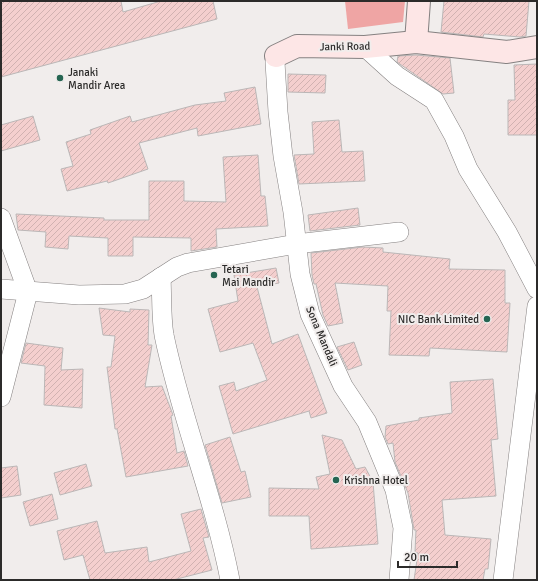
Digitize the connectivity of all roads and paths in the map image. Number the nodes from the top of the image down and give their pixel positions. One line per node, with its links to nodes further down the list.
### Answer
1 (419, 1): 2 (street)
2 (416, 42): 3 (street, Janki Road); 4 (street, Janki Road)
3 (365, 47): 5 (street, Janki Road); 11 (street)
4 (537, 47)
5 (276, 56): 8 (street, Sona Mandali)
6 (1, 218): 12 (street)
7 (399, 232): 8 (street)
8 (296, 244): 9 (street); 16 (street, Sona Mandali)
9 (161, 277): 12 (street); 15 (street)
10 (1, 289): 12 (street)
11 (537, 289)
12 (28, 292): 14 (street)
13 (537, 306): 17 (street)
14 (1, 397)
15 (230, 580)
16 (399, 580)
17 (503, 580)

